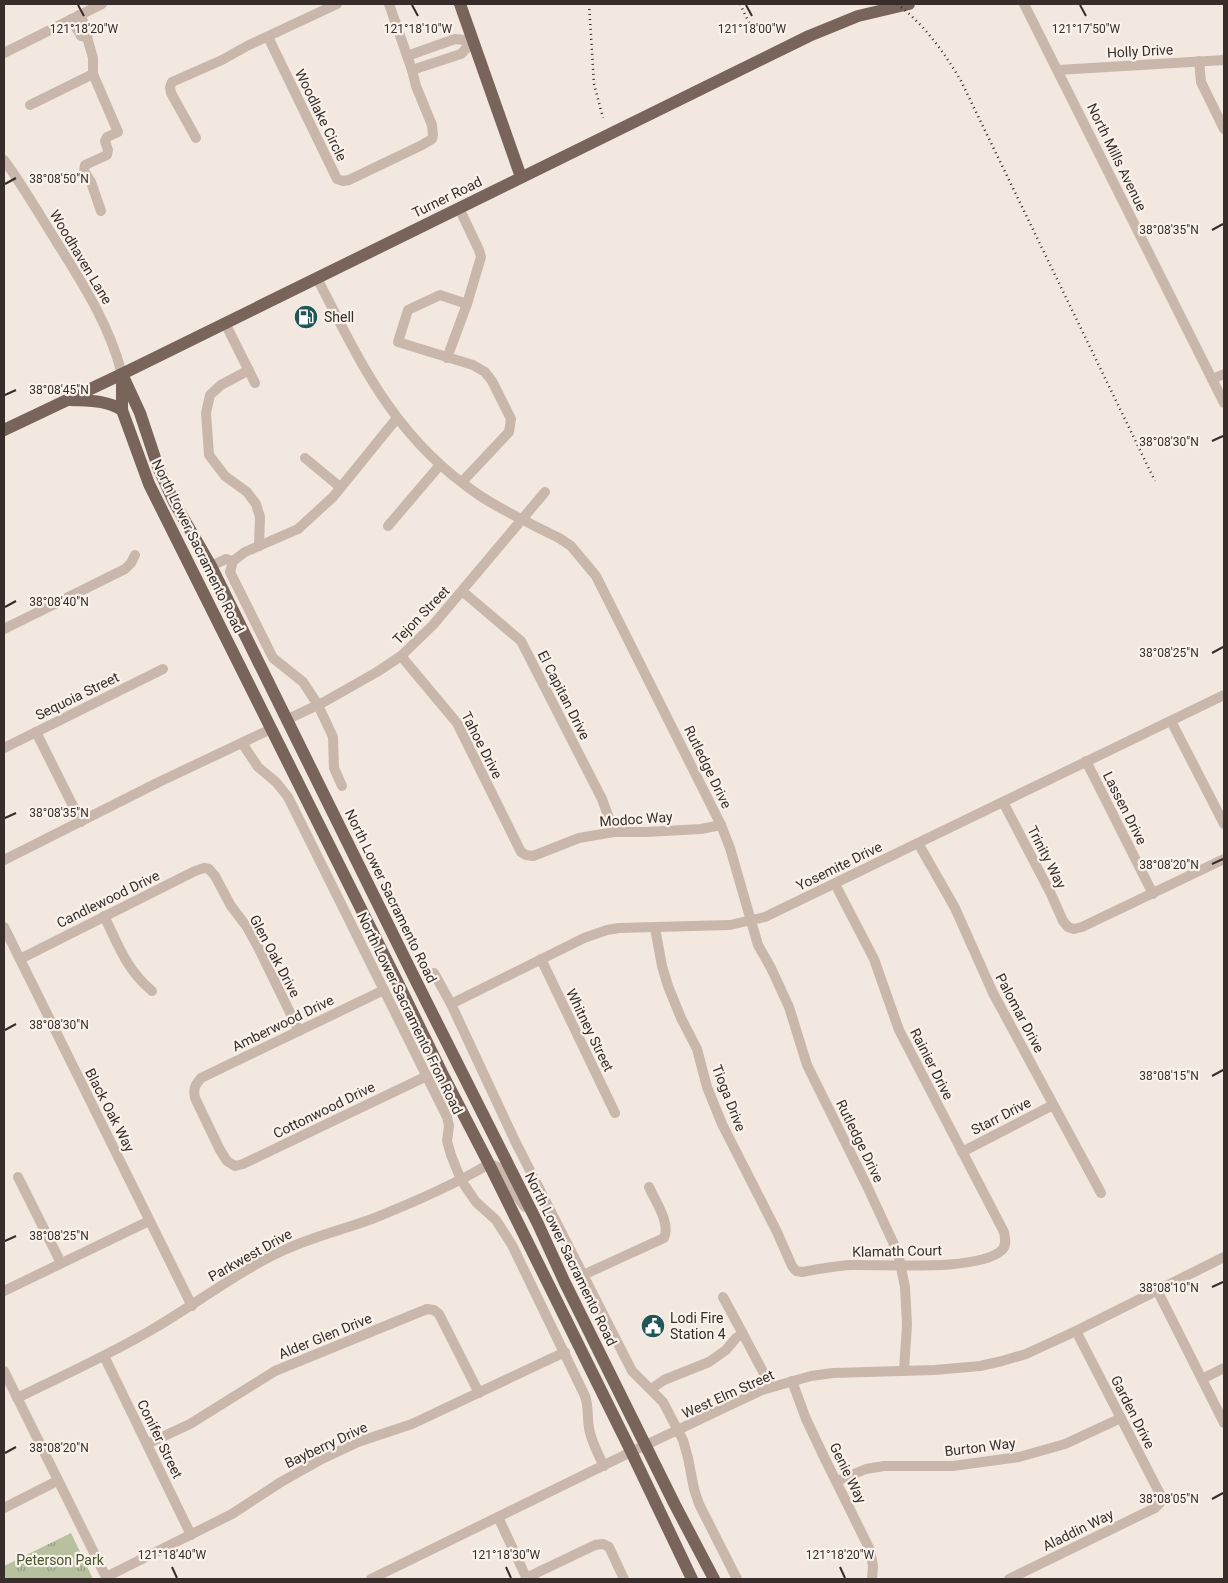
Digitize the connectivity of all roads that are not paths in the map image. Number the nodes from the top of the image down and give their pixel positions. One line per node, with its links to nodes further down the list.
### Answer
1 (102, 4): 7 (street)
2 (337, 4): 8 (street)
3 (389, 4): 11 (street, Woodlake Circle)
4 (460, 4): 9 (main road)
5 (909, 4): 21 (main road, Turner Road)
6 (1024, 4): 15 (street, North Mills Avenue)
7 (75, 17): 10 (street); 16 (street)
8 (268, 37): 14 (street, Woodlake Circle); 19 (street)
9 (472, 41): 11 (street); 14 (street); 21 (main road)
10 (4, 53)
11 (407, 56): 14 (street, Woodlake Circle)
12 (1224, 60): 13 (street, Holly Drive)
13 (1199, 61): 15 (street, Holly Drive); 18 (street)
14 (412, 70)
15 (1058, 70): 31 (street, North Mills Avenue)
16 (93, 74): 17 (street); 23 (street)
17 (30, 105)
18 (1224, 129)
19 (196, 138)
20 (4, 160): 29 (street, Woodhaven Lane)
21 (521, 177): 22 (main road, Turner Road)
22 (459, 208): 24 (main road, Turner Road); 25 (street)
23 (101, 212)
24 (317, 278): 26 (main road, Turner Road); 36 (street, Rutledge Drive)
25 (467, 304): 27 (street); 27 (street)
26 (225, 323): 28 (street); 29 (main road, Turner Road)
27 (447, 358): 40 (street)
28 (249, 370): 32 (street); 45 (street)
29 (122, 374): 33 (main road, Turner Road); 35 (main road, North Lower Sacramento Road); 48 (main road, North Lower Sacramento Road)
30 (1224, 374): 31 (street)
31 (1212, 379): 34 (street, North Mills Avenue)
32 (256, 383)
33 (68, 400): 35 (main road); 37 (main road, Turner Road)
34 (1224, 403)
35 (122, 410): 51 (main road, North Lower Sacramento Road)
36 (397, 418): 39 (street, Rutledge Drive); 41 (street)
37 (4, 430)
38 (306, 458): 41 (street)
39 (440, 465): 40 (street, Rutledge Drive); 44 (street)
40 (462, 482): 43 (street, Rutledge Drive)
41 (340, 487): 45 (street)
42 (545, 492): 43 (street, Tejon Street)
43 (522, 519): 49 (street, Tejon Street); 68 (street, Rutledge Drive)
44 (388, 526)
45 (259, 546): 47 (street)
46 (135, 555): 50 (street)
47 (233, 561): 48 (street); 55 (street)
48 (211, 566): 56 (main road, North Lower Sacramento Road)
49 (462, 591): 52 (street, Tejon Street); 69 (street, El Capitan Drive)
50 (4, 629)
51 (234, 653): 56 (main road); 58 (main road, North Lower Sacramento Road)
52 (401, 656): 55 (street, Tejon Street); 71 (street, Tahoe Drive)
53 (163, 670): 59 (street, Sequoia Street)
54 (1224, 695): 57 (street, Yosemite Drive)
55 (318, 704): 56 (street, Tejon Street); 63 (street)
56 (286, 720): 64 (main road, North Lower Sacramento Road)
57 (1171, 721): 62 (street, Yosemite Drive); 67 (street)
58 (271, 729): 60 (street); 64 (main road); 93 (main road, North Lower Sacramento Road)
59 (36, 732): 61 (street, Sequoia Street); 66 (street)
60 (242, 743): 66 (street); 84 (street, North Lower Sacramento Fron Road)
61 (4, 748)
62 (1086, 761): 65 (street, Yosemite Drive); 76 (street, Lassen Drive)
63 (342, 786)
64 (321, 788): 99 (main road, North Lower Sacramento Road)
65 (1003, 802): 70 (street, Yosemite Drive); 76 (street, Trinity Way)
66 (81, 822): 73 (street)
67 (1224, 824)
68 (721, 825): 69 (street, Modoc Way); 78 (street, Rutledge Drive)
69 (614, 832): 71 (street, Modoc Way)
70 (918, 843): 75 (street, Yosemite Drive); 89 (street, Palomar Drive)
71 (526, 856)
72 (1224, 859): 76 (street)
73 (4, 860)
74 (209, 869): 77 (street, Candlewood Drive); 87 (street, Glen Oak Drive)
75 (835, 884): 78 (street, Yosemite Drive); 91 (street, Rainier Drive)
76 (1153, 894)
77 (104, 916): 81 (street, Candlewood Drive); 85 (street)
78 (750, 921): 80 (street, Yosemite Drive); 103 (street, Rutledge Drive)
79 (4, 928): 81 (street, Black Oak Way)
80 (656, 928): 82 (street, Yosemite Drive); 104 (street, Tioga Drive)
81 (20, 959): 98 (street, Black Oak Way)
82 (541, 959): 86 (street, Yosemite Drive); 90 (street, Whitney Street)
83 (434, 973): 86 (street)
84 (384, 990): 87 (street, Amberwood Drive); 88 (street, North Lower Sacramento Fron Road)
85 (152, 991)
86 (450, 1004): 105 (street)
87 (299, 1031): 92 (street, Amberwood Drive)
88 (427, 1076): 92 (street, Cottonwood Drive); 95 (street, North Lower Sacramento Fron Road)
89 (1053, 1105): 91 (street, Starr Drive); 97 (street, Palomar Drive)
90 (615, 1113)
91 (962, 1152): 100 (street, Rainier Drive)
92 (231, 1164)
93 (489, 1164): 95 (street, Parkwest Drive); 99 (street); 128 (main road, North Lower Sacramento Road)
94 (18, 1177): 102 (street)
95 (461, 1180): 109 (street, Parkwest Drive); 112 (street, North Lower Sacramento Fron Road)
96 (649, 1187): 105 (street)
97 (1100, 1193)
98 (149, 1221): 102 (street); 109 (street, Black Oak Way)
99 (538, 1224): 127 (main road, North Lower Sacramento Road)
100 (998, 1252): 103 (street, Klamath Court)
101 (1224, 1257): 106 (street, West Elm Street)
102 (61, 1264): 107 (street)
103 (901, 1265): 104 (street, Klamath Court); 115 (street, Rutledge Drive)
104 (796, 1271)
105 (583, 1275): 120 (street)
106 (1157, 1290): 110 (street, West Elm Street); 117 (street)
107 (4, 1291)
108 (723, 1297): 111 (street)
109 (192, 1306): 113 (street, Parkwest Drive)
110 (1076, 1331): 115 (street, West Elm Street); 123 (street, Garden Drive)
111 (743, 1334): 119 (street); 120 (street)
112 (565, 1352): 121 (street, Bayberry Drive); 129 (street, North Lower Sacramento Fron Road)
113 (104, 1356): 122 (street, Parkwest Drive); 126 (street, Conifer Street)
114 (1224, 1368): 117 (street)
115 (904, 1370): 118 (street, West Elm Street)
116 (4, 1371): 122 (street)
117 (1202, 1379): 124 (street)
118 (792, 1381): 119 (street, West Elm Street); 131 (street, Genie Way)
119 (771, 1387): 125 (street, West Elm Street)
120 (651, 1389): 125 (street)
121 (479, 1394): 126 (street, Alder Glen Drive); 135 (street, Bayberry Drive)
122 (17, 1398): 130 (street)
123 (1121, 1418): 131 (street, Burton Way); 132 (street, Garden Drive)
124 (1224, 1423)
125 (678, 1431): 127 (street, West Elm Street); 142 (street)
126 (147, 1444): 135 (street, Conifer Street)
127 (646, 1445): 128 (street, West Elm Street); 141 (main road, North Lower Sacramento Road)
128 (631, 1452): 129 (street, West Elm Street); 140 (main road, North Lower Sacramento Road)
129 (604, 1466): 134 (street, West Elm Street)
130 (57, 1481): 133 (street); 136 (street)
131 (837, 1481): 143 (street, Genie Way)
132 (1158, 1505): 144 (street, Aladdin Way)
133 (4, 1508)
134 (498, 1517): 137 (street); 138 (street, West Elm Street)
135 (191, 1535): 136 (street, Bayberry Drive)
136 (106, 1578)
137 (526, 1578): 139 (street)
138 (371, 1579)
139 (624, 1579)
140 (692, 1579)
141 (714, 1579)
142 (737, 1579)
143 (872, 1579)
144 (1009, 1579)

